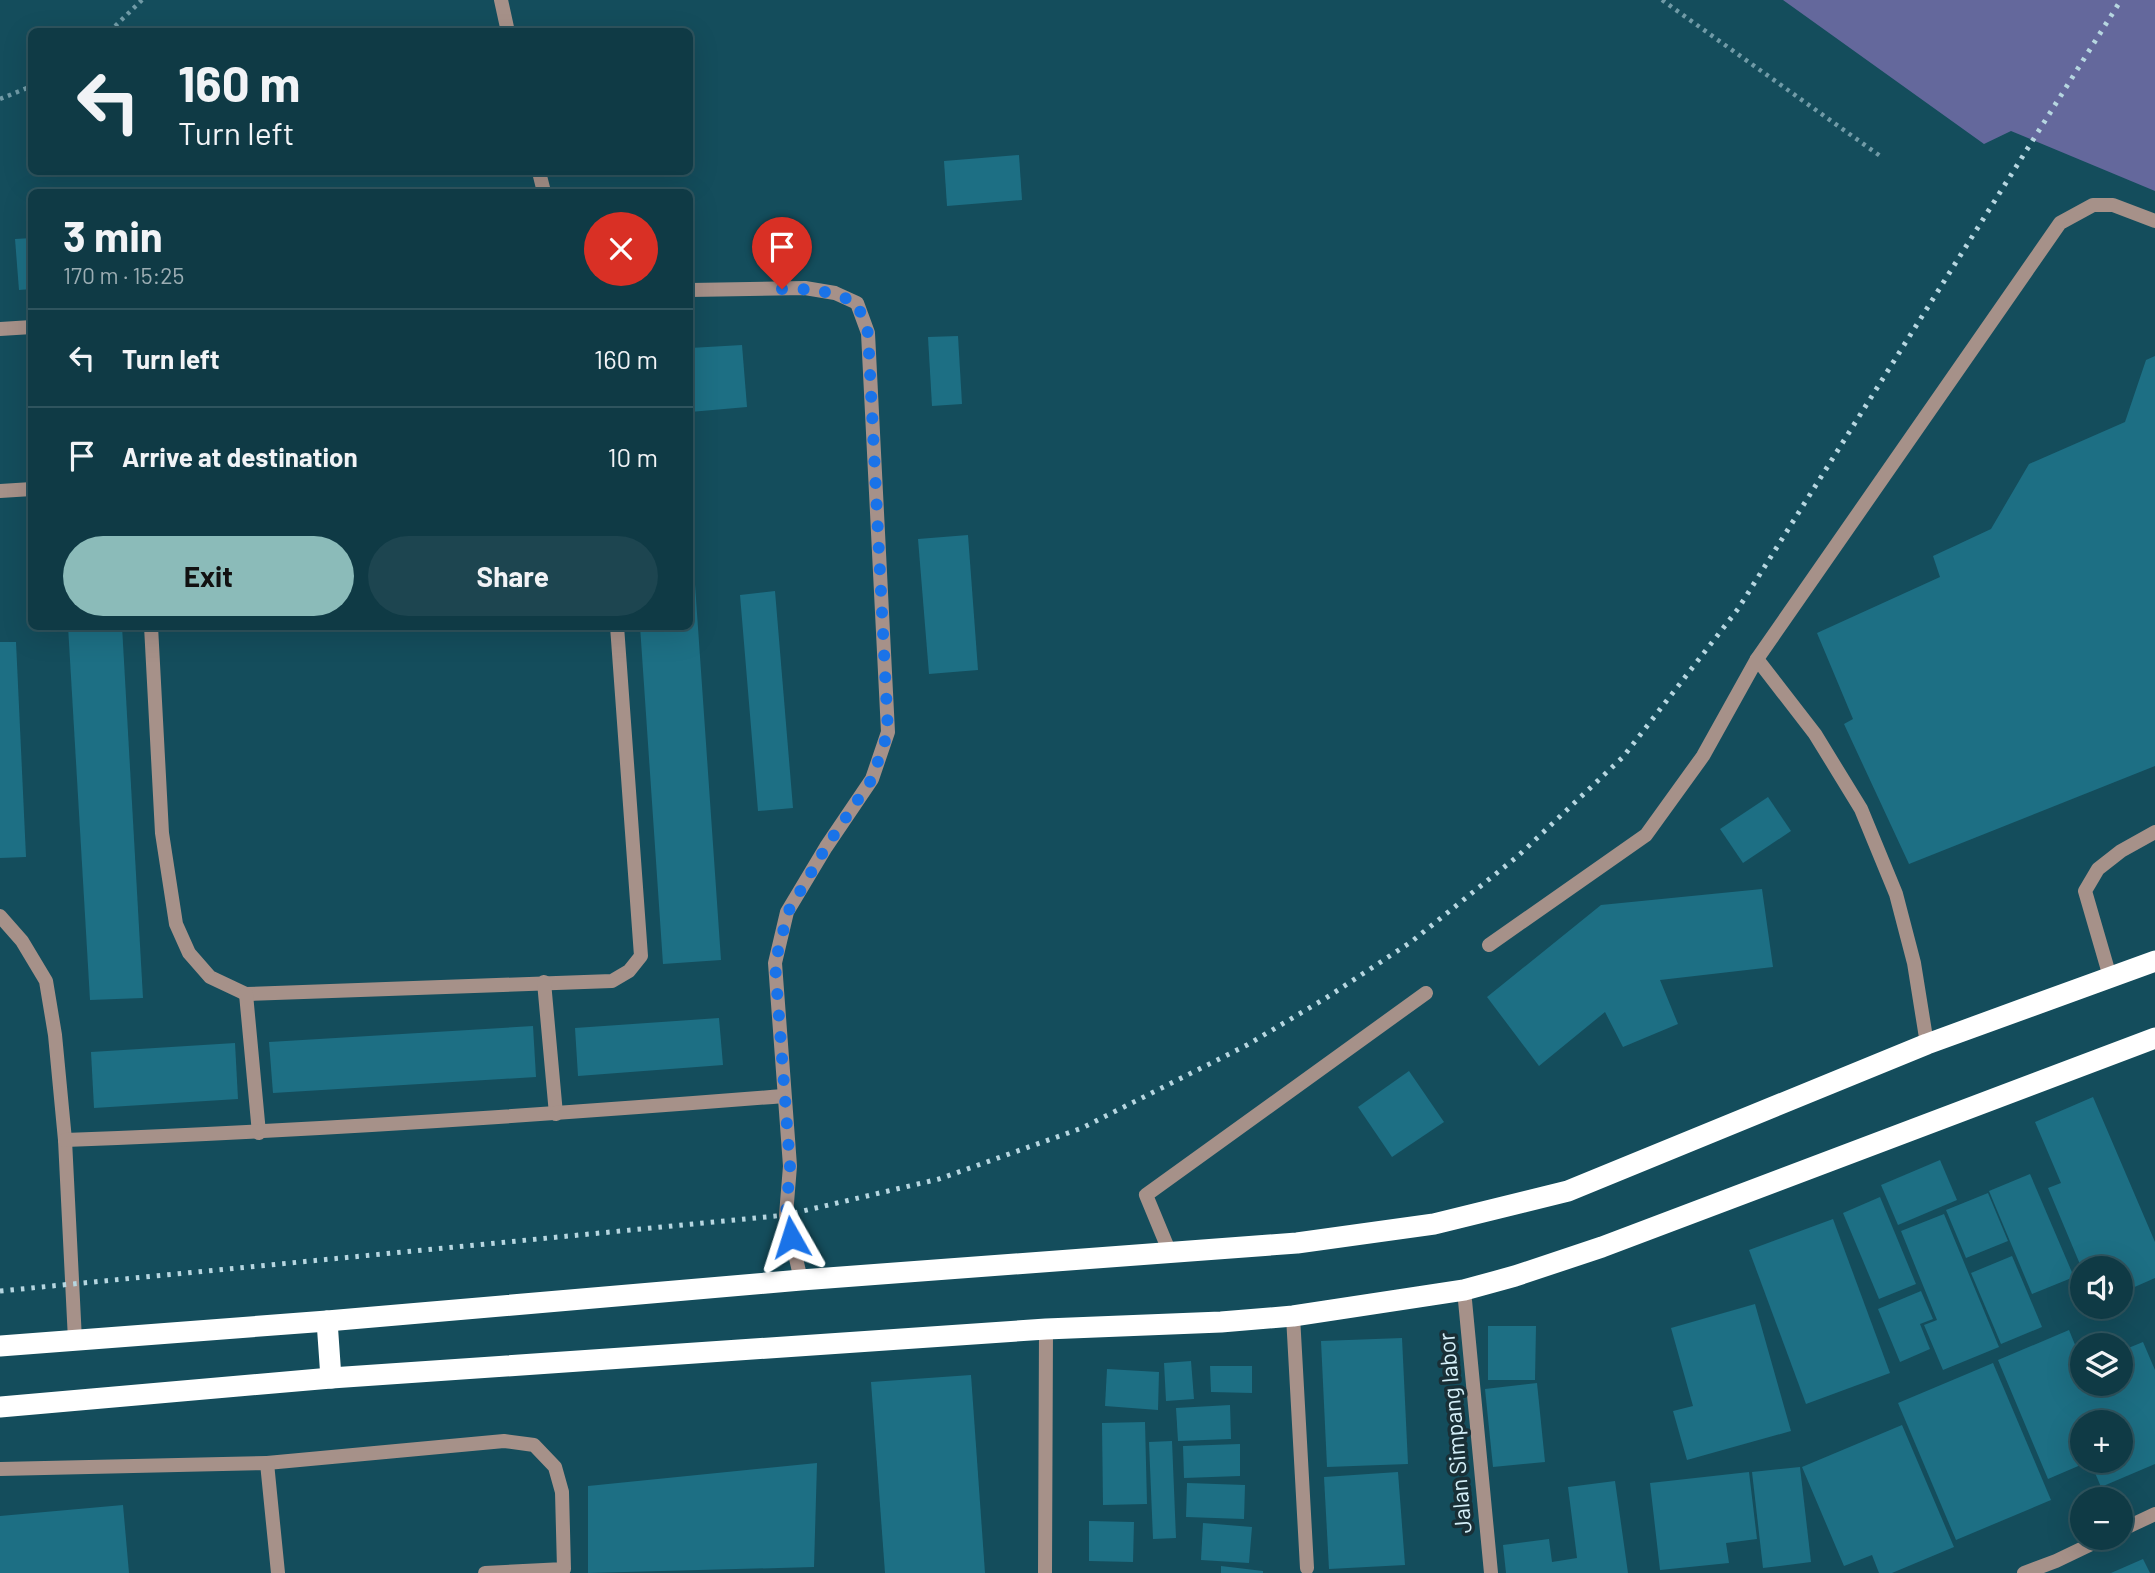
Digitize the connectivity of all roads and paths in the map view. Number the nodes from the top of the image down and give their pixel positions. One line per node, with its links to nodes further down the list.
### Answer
1 (142, 0): 4 (path)
2 (501, 0): 5 (street)
3 (1662, 0): 8 (path)
4 (113, 28)
5 (507, 28)
6 (28, 88): 7 (path)
7 (0, 99)
8 (1883, 158)
9 (2155, 221): 17 (street)
10 (693, 290): 28 (street)
11 (28, 327): 12 (street)
12 (0, 329)
13 (28, 489): 14 (street)
14 (0, 491)
15 (152, 630): 25 (street)
16 (617, 630): 23 (street)
17 (1757, 659): 20 (street); 27 (street)
18 (2155, 832): 22 (street)
19 (0, 916): 31 (street)
20 (1489, 945)
21 (2155, 961): 22 (highway)
22 (2110, 977): 27 (highway)
23 (544, 982): 25 (street); 29 (street)
24 (1426, 993): 32 (street)
25 (246, 994): 30 (street)
26 (2155, 1038): 34 (highway)
27 (1927, 1044): 32 (highway)
28 (784, 1096): 29 (street); 33 (street)
29 (556, 1114): 30 (street)
30 (259, 1133): 31 (street)
31 (65, 1140): 38 (street)
32 (1170, 1252): 33 (highway)
33 (801, 1280): 36 (highway)
34 (1464, 1290): 35 (highway); 52 (street, Jalan Simpang labor)
35 (1293, 1316): 37 (highway); 48 (street)
36 (327, 1321): 38 (highway); 40 (highway)
37 (1046, 1329): 40 (highway); 51 (street)
38 (75, 1340): 39 (highway)
39 (0, 1346)
40 (331, 1378): 41 (highway)
41 (0, 1407)
42 (267, 1463): 43 (street); 49 (street); 50 (street)
43 (0, 1469)
44 (2155, 1514): 45 (street)
45 (2133, 1524)
46 (2085, 1550): 47 (street)
47 (2059, 1567): 53 (street)
48 (1307, 1568)
49 (278, 1573)
50 (485, 1573)
51 (1045, 1573)
52 (1491, 1573)
53 (2024, 1573)

